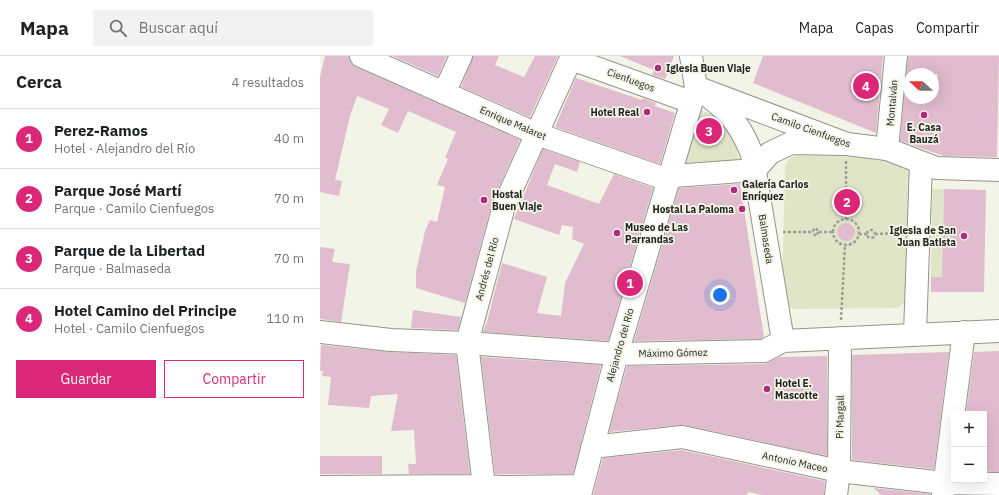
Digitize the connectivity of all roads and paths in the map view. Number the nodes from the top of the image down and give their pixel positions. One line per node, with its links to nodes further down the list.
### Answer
1 (361, 56): 6 (street, Enrique Malaret)
2 (461, 56): 6 (street)
3 (690, 56): 7 (street, Alejandro del Río)
4 (896, 56): 10 (street, Montalván)
5 (572, 57): 7 (street, Cienfuegos); 8 (street, Andrés del Río)
6 (444, 93): 8 (street, Enrique Malaret)
7 (694, 94): 9 (street, Camilo Cienfuegos); 12 (street, Balmaseda); 14 (street, Alejandro del Río)
8 (537, 134): 14 (street, Enrique Malaret); 31 (street, Andrés del Río)
9 (846, 144): 10 (street, Camilo Cienfuegos); 12 (street); 15 (path)
10 (887, 150): 11 (street, Camilo Cienfuegos)
11 (921, 163): 13 (street, Camilo Cienfuegos); 20 (street)
12 (755, 170): 14 (street, Enrique Malaret); 16 (street, Balmaseda)
13 (999, 170)
14 (670, 177): 32 (street, Alejandro del Río)
15 (846, 219): 19 (path); 21 (path)
16 (765, 232): 17 (path); 30 (street, Balmaseda)
17 (812, 232): 18 (path); 18 (path)
18 (819, 232): 19 (path)
19 (834, 232): 24 (path)
20 (919, 233): 23 (path); 28 (street)
21 (859, 234): 22 (path); 24 (path)
22 (867, 234): 23 (path); 23 (path)
23 (875, 234)
24 (845, 245): 29 (path)
25 (999, 331): 27 (street, Máximo Gómez)
26 (320, 332): 31 (street, Máximo Gómez)
27 (964, 332): 28 (street, Máximo Gómez); 37 (street)
28 (916, 334): 29 (street, Máximo Gómez)
29 (840, 338): 30 (street, Máximo Gómez); 34 (street, Pi Margall)
30 (783, 341): 32 (street, Máximo Gómez)
31 (467, 343): 32 (street, Máximo Gómez); 38 (street, Andrés del Río)
32 (617, 354): 33 (street, Alejandro del Río)
33 (592, 447): 34 (street, Antonio Maceo); 39 (street, Alejandro del Río)
34 (839, 471): 37 (street, Antonio Maceo); 40 (street, Pi Margall)
35 (999, 484): 37 (street, Antonio Maceo)
36 (320, 486): 38 (street)
37 (943, 489)
38 (485, 490): 39 (street)
39 (581, 490)
40 (836, 495)

